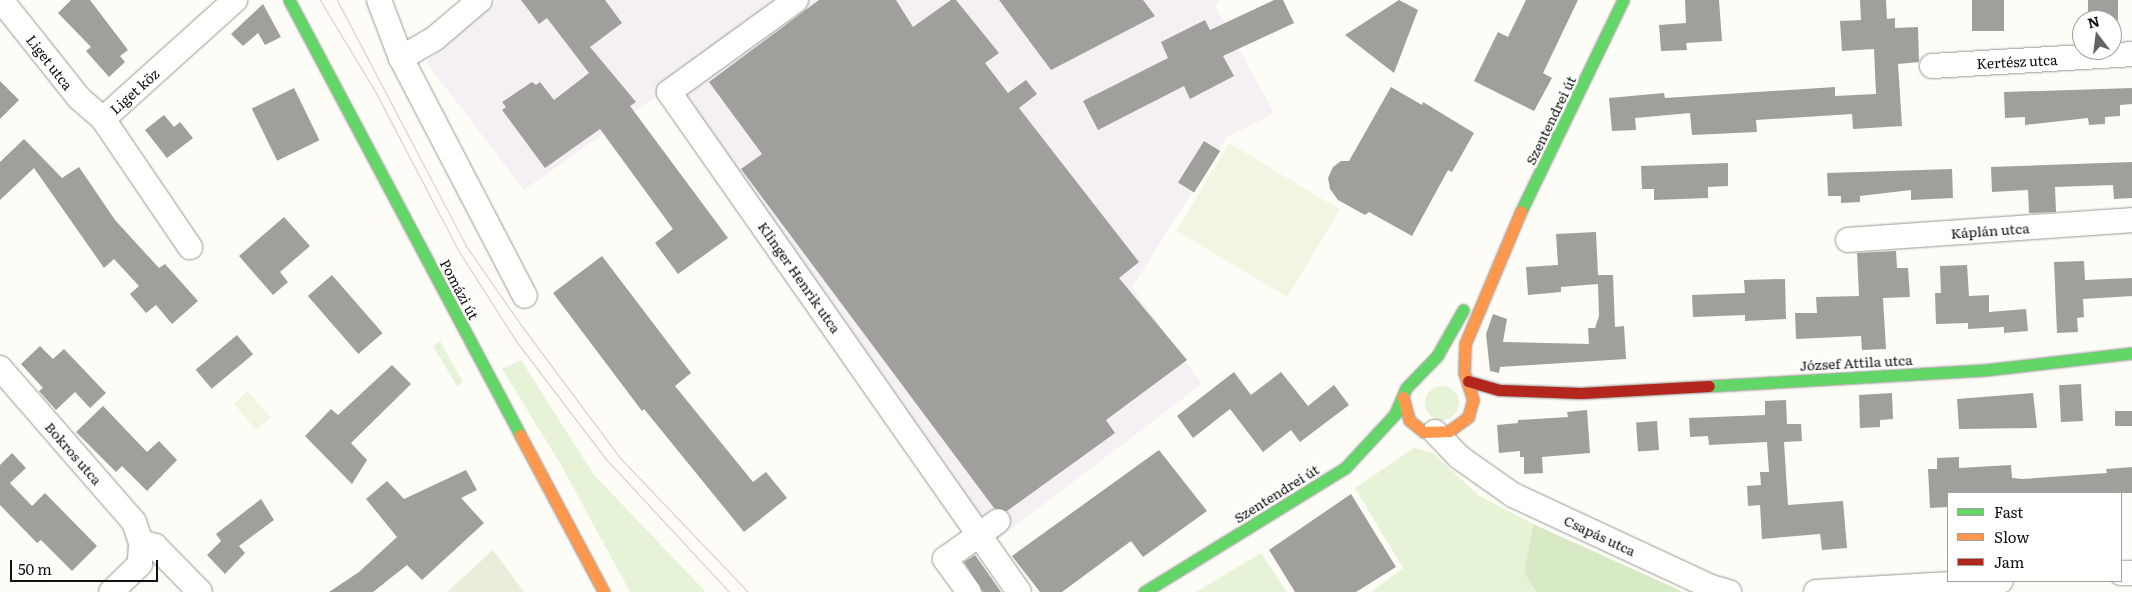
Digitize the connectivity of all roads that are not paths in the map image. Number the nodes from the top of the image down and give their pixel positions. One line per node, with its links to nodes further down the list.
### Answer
1 (1, 0): 11 (street, Liget utca)
2 (235, 0): 11 (street, Liget köz)
3 (289, 0): 37 (main road, Pomázi út)
4 (379, 0): 9 (street)
5 (480, 0): 9 (street)
6 (796, 0): 32 (street, Klinger Henrik utca)
7 (1623, 0): 15 (main road, Szentendrei út)
8 (2132, 54): 10 (street, Kertész utca)
9 (401, 58): 16 (street)
10 (1932, 66)
11 (103, 119): 14 (street, Liget köz)
12 (2132, 220): 13 (street, Káplán utca)
13 (1848, 240)
14 (190, 247)
15 (1501, 252): 19 (main road); 20 (main road)
16 (525, 296)
17 (2132, 352): 21 (main road, József Attila utca)
18 (0, 368): 33 (street, Bokros utca)
19 (1424, 369): 20 (main road); 22 (main road)
20 (1466, 377): 21 (main road); 25 (main road)
21 (1581, 393): 23 (main road)
22 (1403, 397): 26 (main road); 29 (main road, Szentendrei út)
23 (1520, 404)
24 (1485, 412): 25 (main road)
25 (1466, 420): 26 (main road); 30 (street, Csapás utca)
26 (1430, 432): 27 (main road); 30 (street, Csapás utca)
27 (1411, 435)
28 (1379, 451): 29 (main road)
29 (1345, 468): 40 (main road, Szentendrei út)
30 (1477, 468): 41 (street, Csapás utca)
31 (998, 521): 32 (street)
32 (979, 534): 38 (street); 39 (street, Klinger Henrik utca)
33 (141, 542): 35 (street); 36 (street)
34 (1984, 582): 42 (street)
35 (111, 592)
36 (200, 592)
37 (604, 592)
38 (969, 592)
39 (1019, 592)
40 (1144, 592)
41 (1729, 592)
42 (1816, 592)

